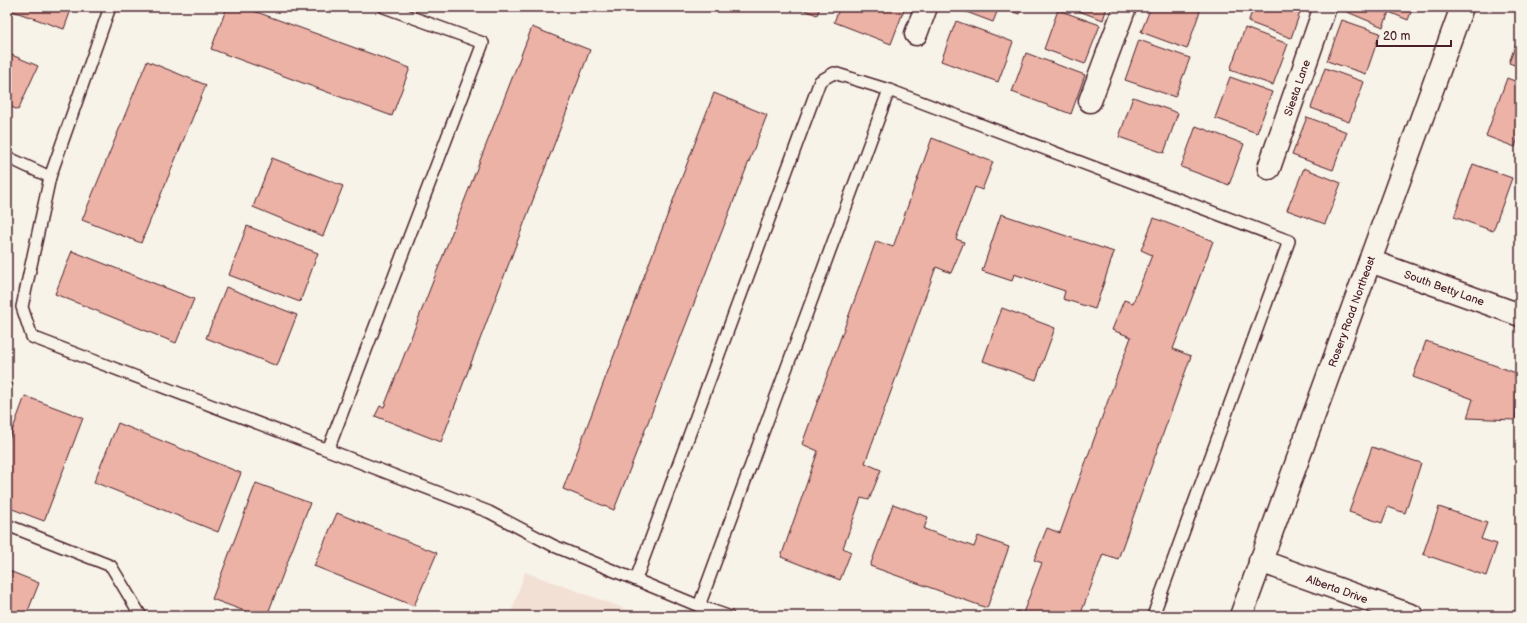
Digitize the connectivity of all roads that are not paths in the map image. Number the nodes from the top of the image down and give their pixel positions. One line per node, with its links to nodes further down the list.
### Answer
1 (110, 7): 12 (lane)
2 (384, 7): 15 (lane)
3 (926, 7): 7 (street)
4 (1125, 7): 9 (street)
5 (1325, 7): 11 (street, Siesta Lane)
6 (1462, 7): 13 (street, Rosery Road Northeast)
7 (916, 34)
8 (890, 90): 18 (lane); 19 (lane); 22 (lane)
9 (1090, 101)
10 (7, 157): 12 (lane)
11 (1269, 168)
12 (50, 177): 15 (lane)
13 (1370, 261): 14 (street, South Betty Lane); 17 (street, Rosery Road Northeast)
14 (1520, 315)
15 (328, 450): 18 (lane)
16 (7, 525): 20 (lane)
17 (1260, 561): 23 (street, Rosery Road Northeast); 24 (street, Alberta Drive)
18 (636, 579): 19 (lane)
19 (699, 606): 21 (lane)
20 (141, 616)
21 (728, 616)
22 (1153, 616)
23 (1241, 616)
24 (1413, 616)

